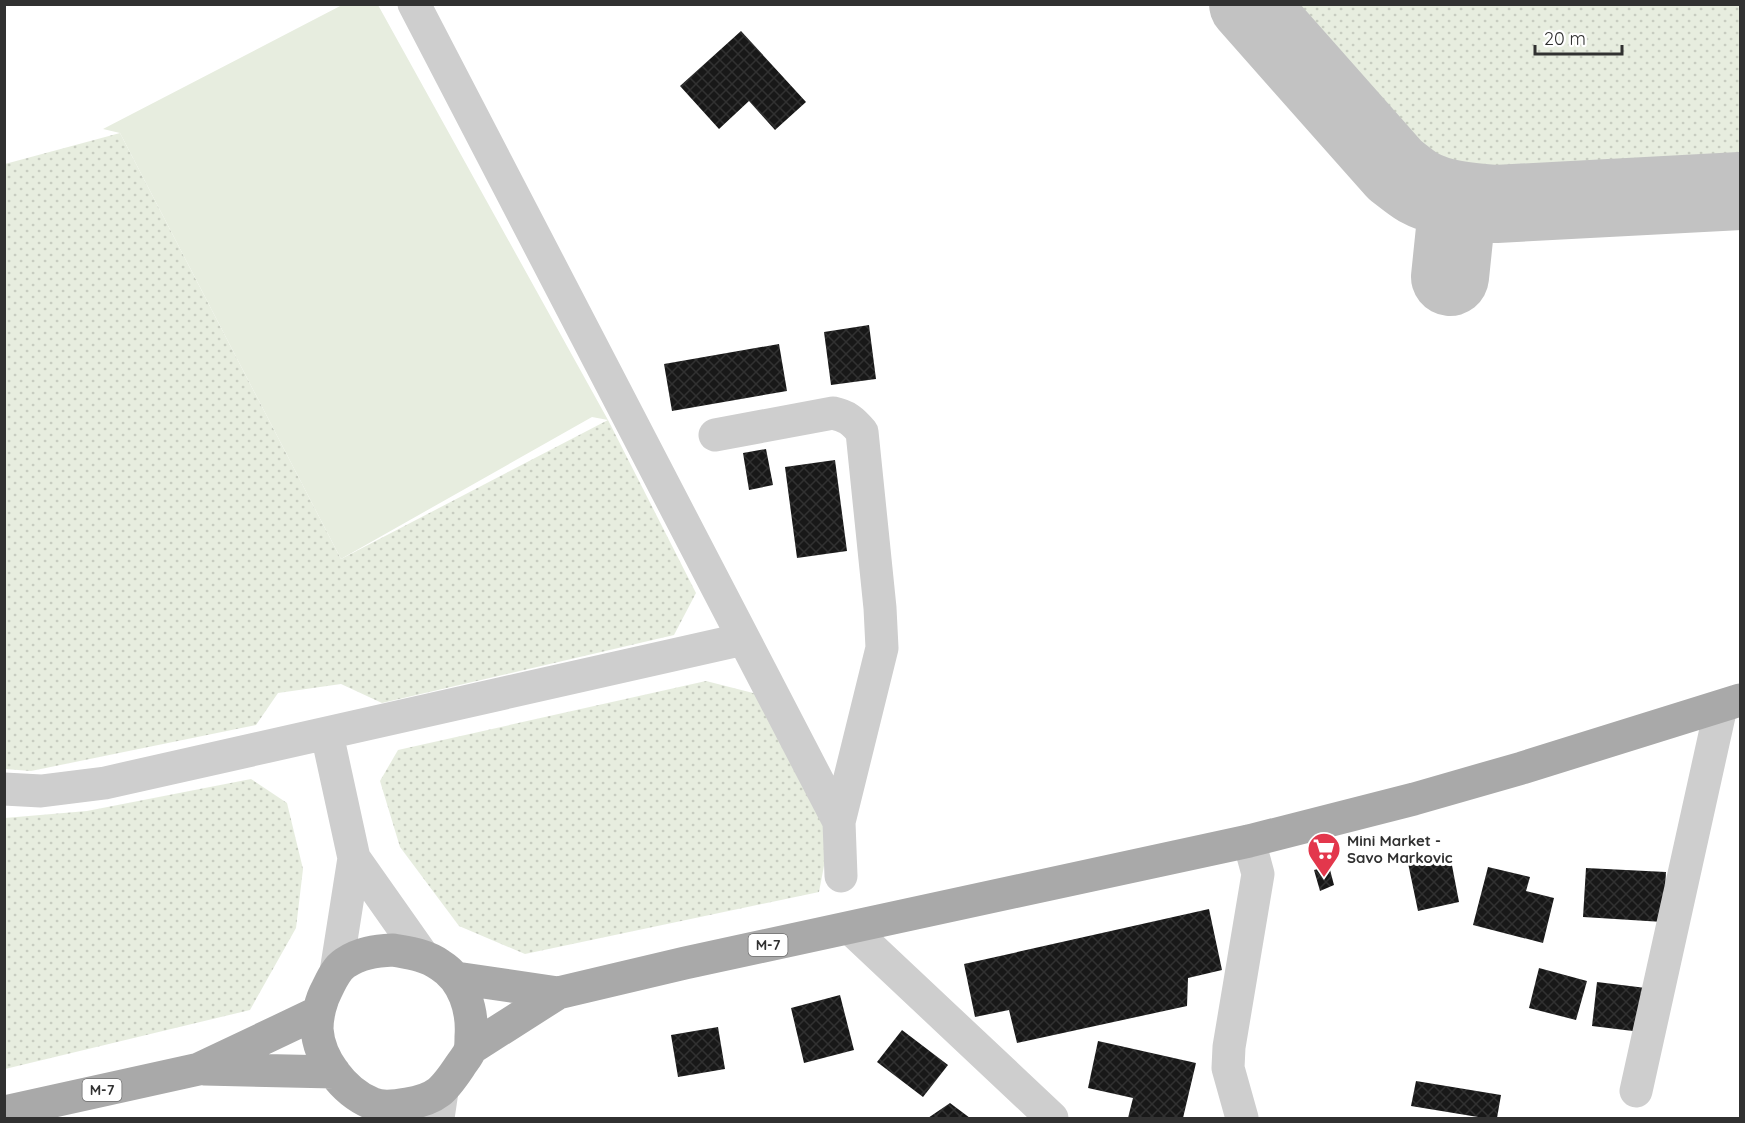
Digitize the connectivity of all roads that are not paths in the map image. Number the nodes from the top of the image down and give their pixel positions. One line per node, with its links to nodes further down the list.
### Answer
1 (414, 4): 3 (street)
2 (715, 435): 7 (street)
3 (744, 639): 5 (street); 7 (street)
4 (1731, 704): 8 (main road, M-7); 20 (street)
5 (327, 734): 6 (street); 9 (street)
6 (4, 789)
7 (839, 822): 10 (street)
8 (1249, 840): 11 (main road, M-7); 25 (street)
9 (354, 858): 12 (street); 13 (street)
10 (841, 876)
11 (850, 928): 15 (main road, M-7); 24 (street)
12 (423, 956): 13 (main road, M-7); 14 (main road, M-7)
13 (336, 972): 16 (main road, M-7)
14 (456, 978): 15 (main road, M-7); 17 (main road, M-7)
15 (558, 993): 17 (main road, M-7)
16 (319, 1012): 18 (main road, M-7); 19 (main road, M-7)
17 (470, 1049): 21 (main road, M-7)
18 (199, 1069): 19 (main road, M-7); 23 (main road, M-7)
19 (334, 1072): 22 (main road, M-7)
20 (1636, 1090)
21 (440, 1105): 22 (main road, M-7)
22 (377, 1111)
23 (4, 1112)
24 (1052, 1119)
25 (1242, 1119)

